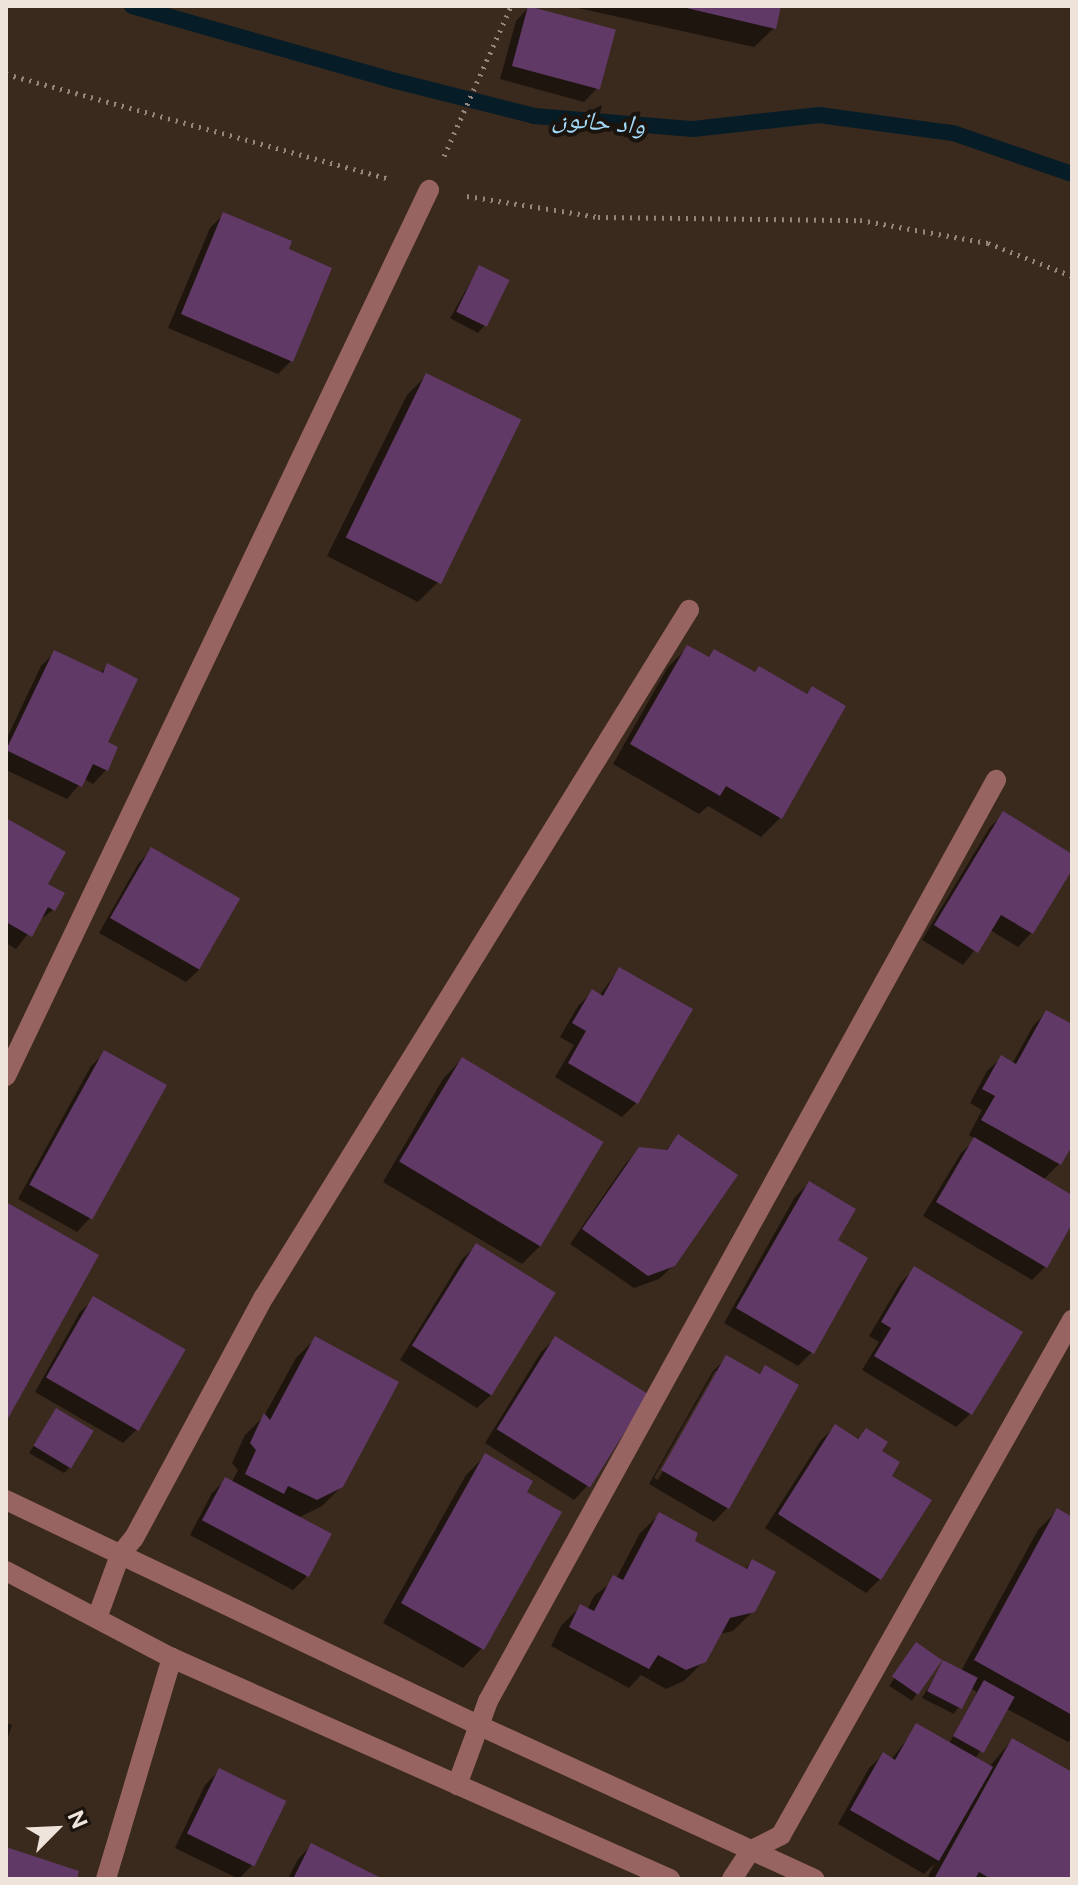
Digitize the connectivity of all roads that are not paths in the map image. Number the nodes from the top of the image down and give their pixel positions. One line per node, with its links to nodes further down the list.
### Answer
1 (429, 190): 4 (street)
2 (689, 610): 7 (street)
3 (996, 780): 11 (street)
4 (6, 1076)
5 (1072, 1320): 13 (street)
6 (6, 1500): 7 (street)
7 (120, 1555): 9 (street); 11 (street)
8 (6, 1571): 9 (street)
9 (97, 1618): 10 (street)
10 (172, 1658): 12 (street); 14 (street)
11 (478, 1725): 12 (street); 13 (street)
12 (457, 1785): 15 (street)
13 (750, 1851): 16 (street); 17 (street)
14 (106, 1879)
15 (670, 1879)
16 (732, 1879)
17 (814, 1879)

